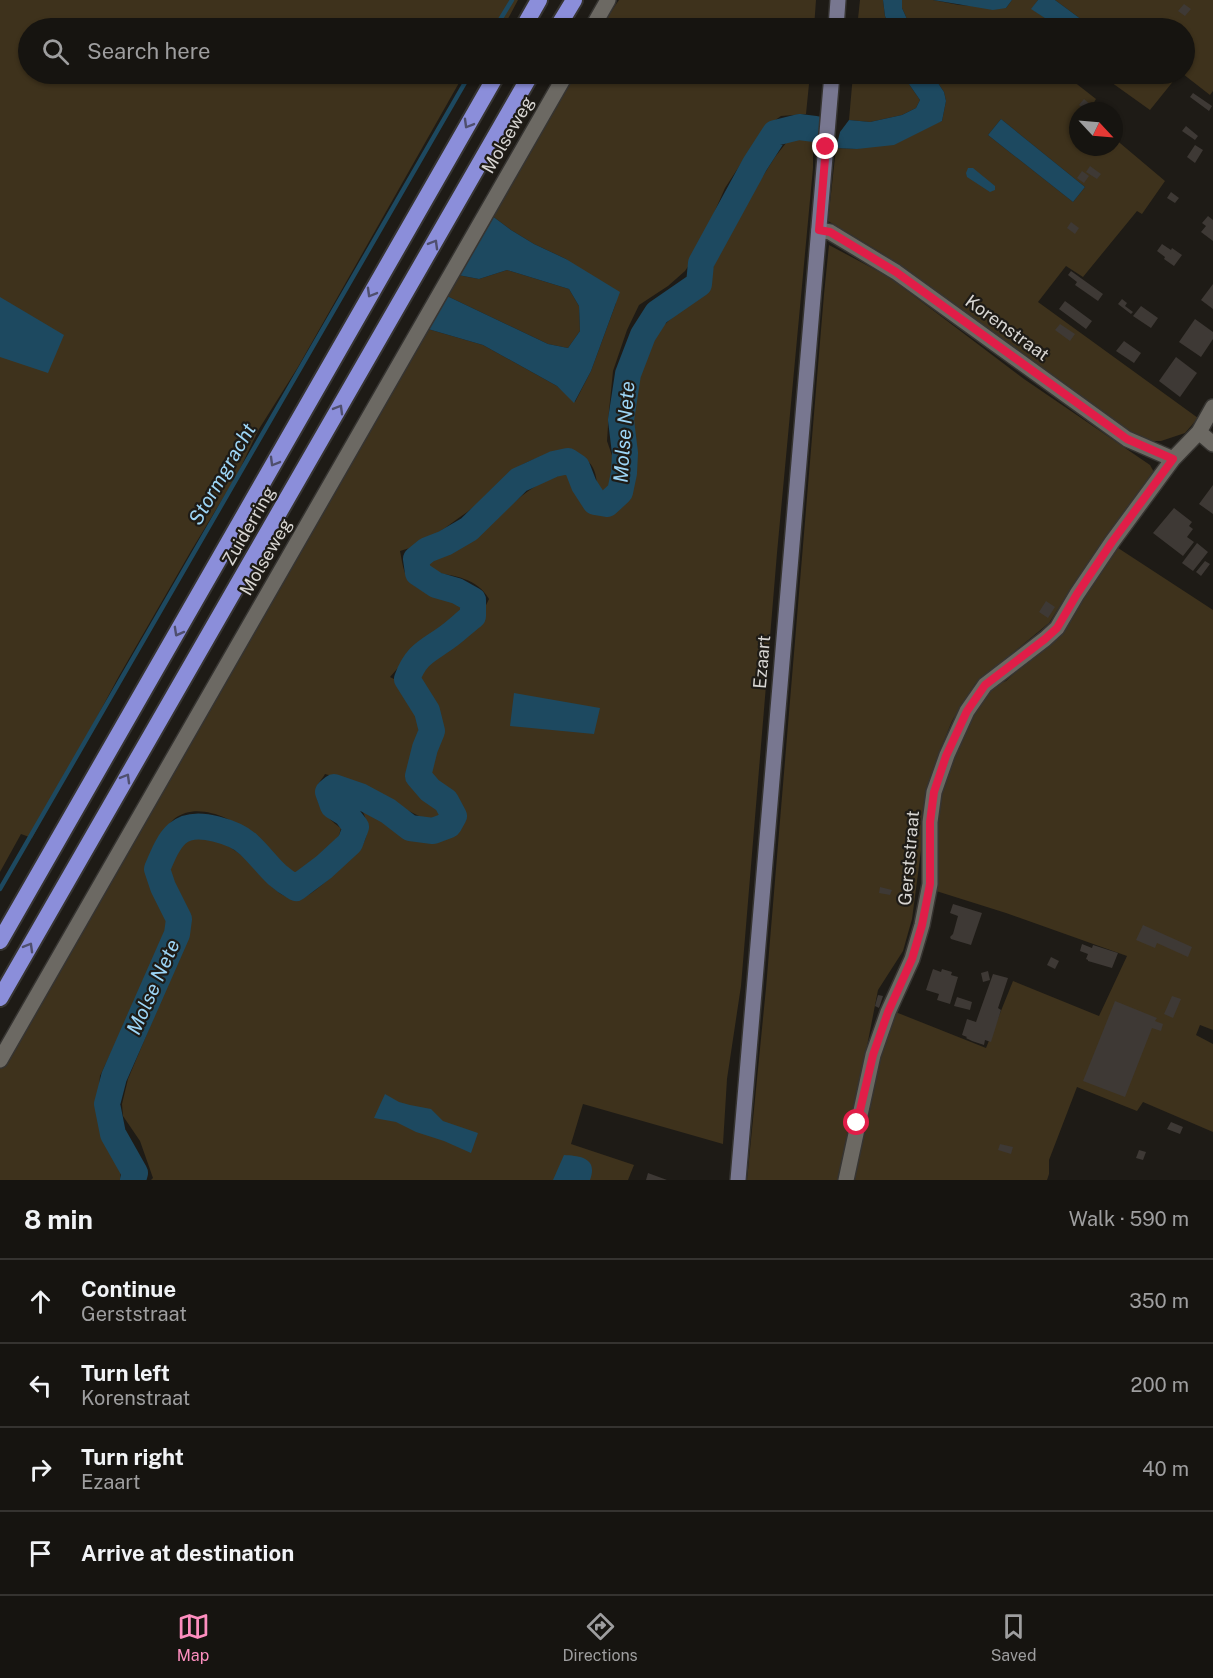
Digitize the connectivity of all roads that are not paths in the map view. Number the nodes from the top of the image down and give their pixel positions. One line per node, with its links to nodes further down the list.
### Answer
1 (539, 0): 5 (highway)
2 (574, 0): 6 (highway)
3 (608, 0): 7 (street)
4 (838, 0): 8 (main road)
5 (529, 18)
6 (563, 18)
7 (598, 18)
8 (837, 18)
9 (492, 84): 18 (highway, Zuiderring, one-way to 18)
10 (525, 84): 19 (highway, Zuiderring, one-way to 10)
11 (560, 84): 20 (street, Molseweg)
12 (831, 84): 13 (main road, Ezaart)
13 (819, 230): 17 (street, Korenstraat); 21 (main road, Ezaart)
14 (1213, 407): 15 (street, Gerststraat)
15 (1199, 432): 16 (street); 17 (street, Gerststraat)
16 (1213, 444)
17 (1173, 459): 22 (street, Gerststraat)
18 (0, 941)
19 (0, 998)
20 (0, 1060)
21 (738, 1180)
22 (846, 1180)

